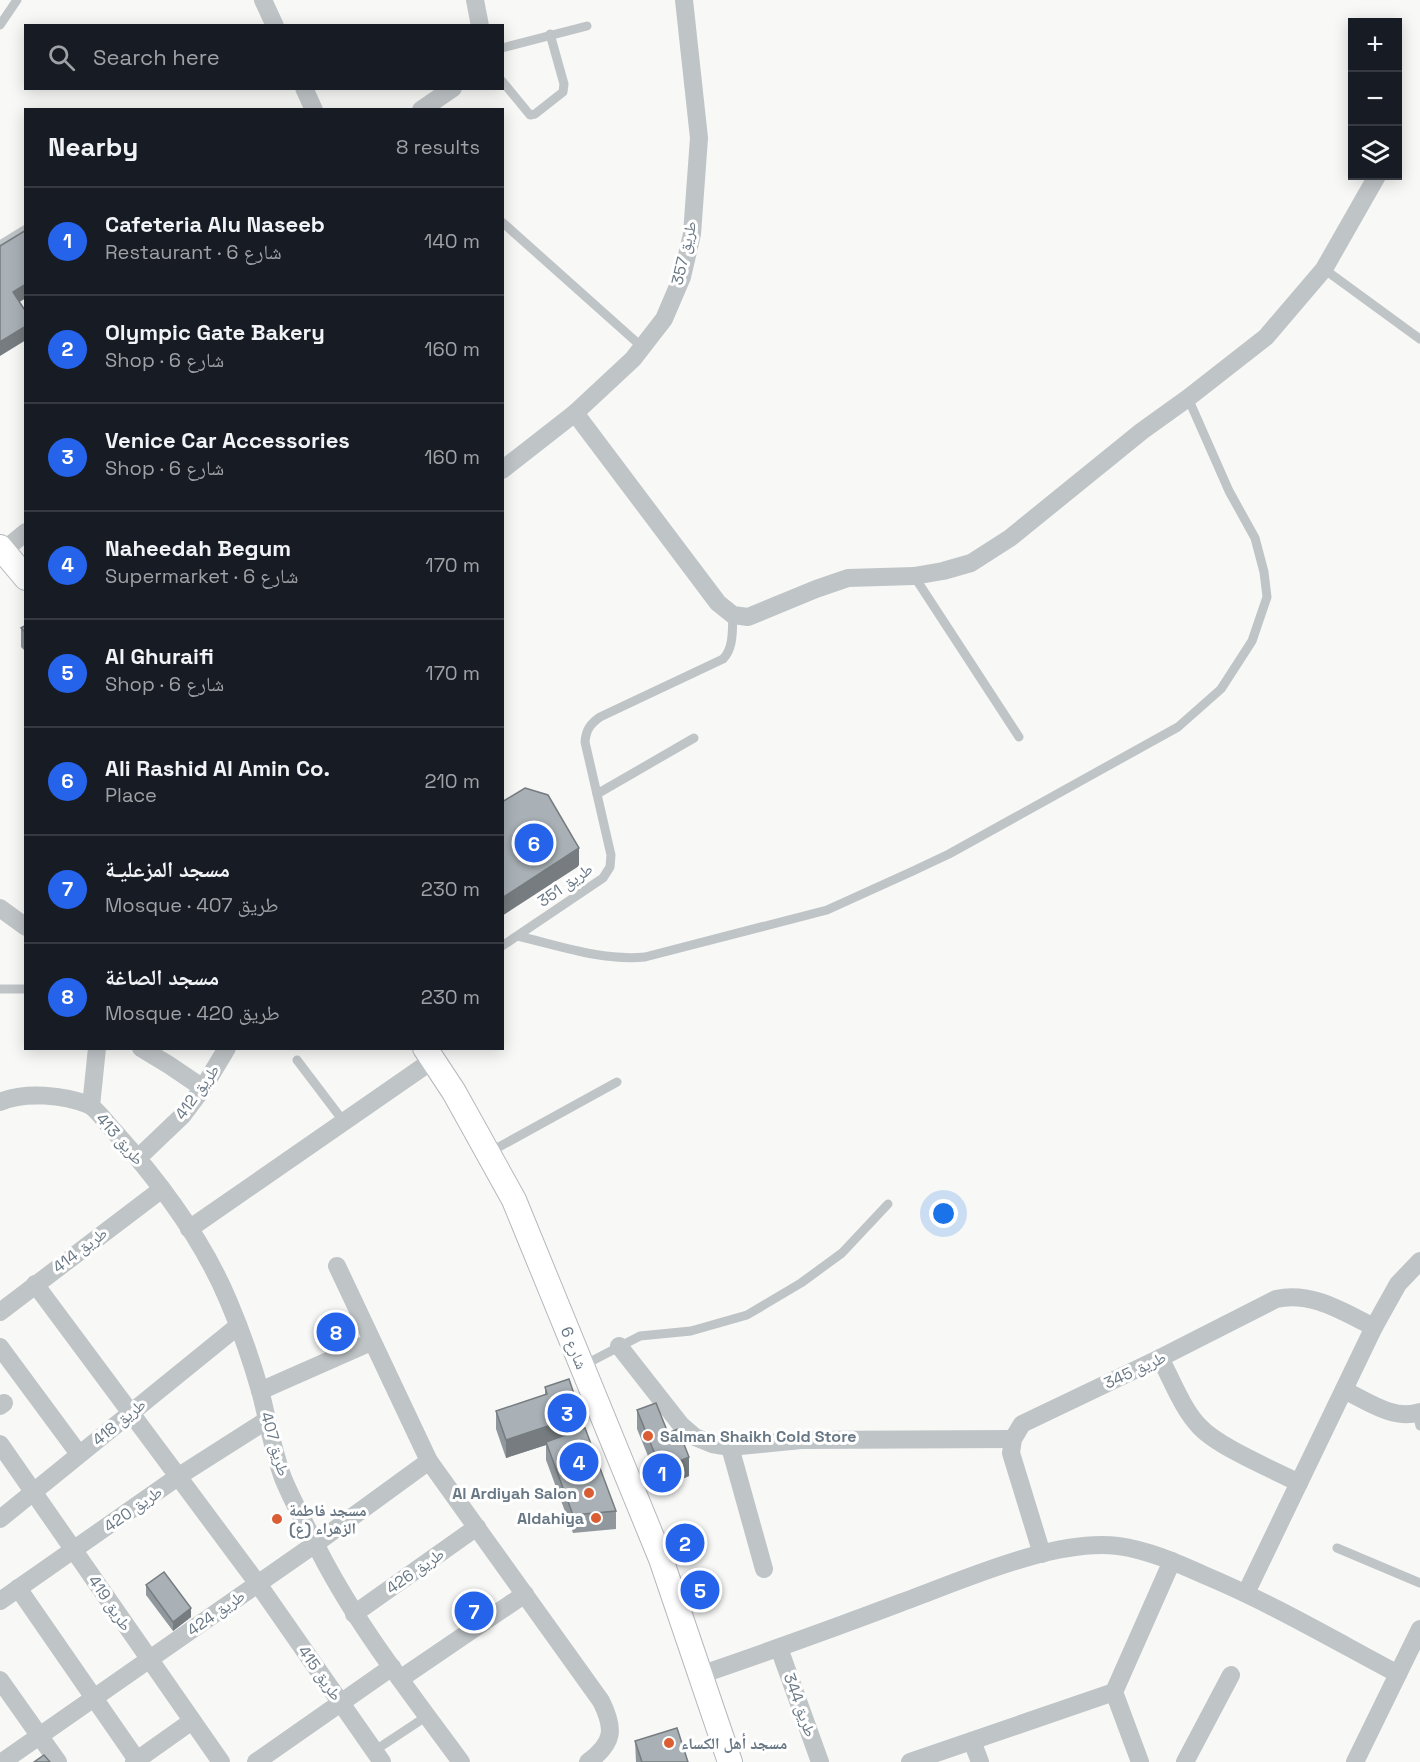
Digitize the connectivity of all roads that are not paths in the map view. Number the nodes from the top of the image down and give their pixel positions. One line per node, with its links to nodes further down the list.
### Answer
1 (17, 0): 7 (lane)
2 (263, 0): 5 (street)
3 (475, 0): 6 (street)
4 (684, 0): 22 (street, طريق 357)
5 (274, 24)
6 (480, 24)
7 (0, 26)
8 (586, 26): 9 (lane)
9 (550, 34): 10 (lane); 11 (lane)
10 (504, 47)
11 (504, 83)
12 (305, 90): 14 (street)
13 (450, 90): 15 (street)
14 (313, 108)
15 (424, 108)
16 (1375, 180): 20 (street)
17 (504, 224): 22 (lane)
18 (24, 230): 19 (lane)
19 (0, 245)
20 (1324, 269): 21 (lane); 23 (street)
21 (1420, 339)
22 (642, 347): 24 (street, طريق 357)
23 (1188, 398): 29 (street); 36 (lane)
24 (575, 413): 25 (street, طريق 357); 30 (street)
25 (504, 468)
26 (24, 533): 27 (street)
27 (1, 549): 28 (street)
28 (24, 576)
29 (914, 576): 30 (street); 31 (lane)
30 (733, 615): 33 (lane, طريق 351)
31 (1019, 737)
32 (694, 738): 33 (lane)
33 (597, 794): 36 (lane, طريق 351)
34 (0, 908): 35 (street)
35 (24, 926)
36 (518, 936): 37 (lane, طريق 351)
37 (504, 945)
38 (0, 989): 39 (lane)
39 (24, 989)
40 (97, 1050): 48 (street)
41 (144, 1050): 46 (street)
42 (226, 1050): 46 (street, طريق 412)
43 (429, 1054): 49 (street); 50 (street, شارع 6)
44 (297, 1060): 49 (lane)
45 (618, 1082): 50 (lane)
46 (203, 1088): 51 (street, طريق 412)
47 (0, 1102): 48 (street, طريق 413)
48 (91, 1106): 51 (street, طريق 413)
49 (344, 1122): 54 (street)
50 (488, 1153): 65 (street, شارع 6)
51 (138, 1158): 52 (street, طريق 413)
52 (162, 1189): 54 (street, طريق 407); 57 (street, طريق 414)
53 (888, 1204): 62 (lane)
54 (189, 1229): 59 (street, طريق 407)
55 (1420, 1261): 60 (street)
56 (337, 1266): 61 (street)
57 (35, 1284): 58 (street, طريق 414); 68 (street, طريق 415)
58 (0, 1311)
59 (238, 1326): 67 (street, طريق 407); 68 (street, طريق 418)
60 (1374, 1327): 64 (street, طريق 345); 66 (street)
61 (371, 1342): 67 (street); 75 (street)
62 (619, 1346): 65 (lane); 73 (street)
63 (0, 1347): 74 (street)
64 (1160, 1358): 71 (street, طريق 345); 77 (street)
65 (582, 1366): 100 (street, شارع 6)
66 (1344, 1390): 69 (street); 77 (street)
67 (260, 1391): 70 (street, طريق 407)
68 (132, 1412): 74 (street, طريق 418); 76 (street, طريق 415)
69 (1419, 1417)
70 (267, 1420): 76 (street, طريق 420); 81 (street, طريق 407)
71 (1012, 1439): 73 (street); 84 (street)
72 (0, 1444): 78 (street, طريق 419)
73 (730, 1447): 86 (street)
74 (79, 1454): 78 (street, طريق 418)
75 (429, 1461): 80 (street); 81 (street, طريق 424)
76 (179, 1476): 83 (street, طريق 420); 87 (street, طريق 415)
77 (1299, 1483): 90 (street)
78 (34, 1491): 79 (street, طريق 418); 83 (street, طريق 419)
79 (0, 1519)
80 (477, 1527): 91 (street); 93 (street, طريق 426)
81 (315, 1544): 87 (street, طريق 424); 93 (street, طريق 407)
82 (1337, 1548): 88 (lane)
83 (75, 1550): 89 (street, طريق 420); 96 (street, طريق 419)
84 (1042, 1554): 85 (street); 95 (street)
85 (1172, 1561): 90 (street); 102 (street)
86 (764, 1569)
87 (258, 1584): 96 (street, طريق 424); 104 (street, طريق 415)
88 (1420, 1584)
89 (18, 1588): 92 (street, طريق 420); 103 (street)
90 (1246, 1593): 99 (street)
91 (525, 1594): 97 (street); 116 (street)
92 (0, 1601)
93 (354, 1614): 97 (street, طريق 407)
94 (1420, 1629): 99 (street)
95 (779, 1648): 100 (street); 118 (street, طريق 344)
96 (148, 1659): 103 (street, طريق 424); 106 (street, طريق 419)
97 (396, 1673): 104 (street); 105 (street, طريق 407)
98 (1231, 1674): 122 (street)
99 (1398, 1674): 123 (street)
100 (700, 1675): 117 (street, شارع 6)
101 (0, 1680): 107 (street)
102 (1114, 1692): 108 (street); 121 (street)
103 (93, 1698): 107 (street, طريق 424); 110 (street)
104 (340, 1702): 109 (street, طريق 415); 114 (street)
105 (427, 1716): 109 (lane); 115 (street, طريق 407)
106 (192, 1721): 110 (street); 113 (street, طريق 419)
107 (40, 1737): 111 (street, طريق 424); 112 (street)
108 (972, 1741): 119 (street); 120 (street)
109 (378, 1757)
110 (136, 1761)
111 (2, 1762)
112 (58, 1762)
113 (221, 1762)
114 (256, 1762)
115 (461, 1762)
116 (588, 1762)
117 (730, 1762)
118 (820, 1762)
119 (910, 1762)
120 (980, 1762)
121 (1140, 1762)
122 (1185, 1762)
123 (1355, 1762)

